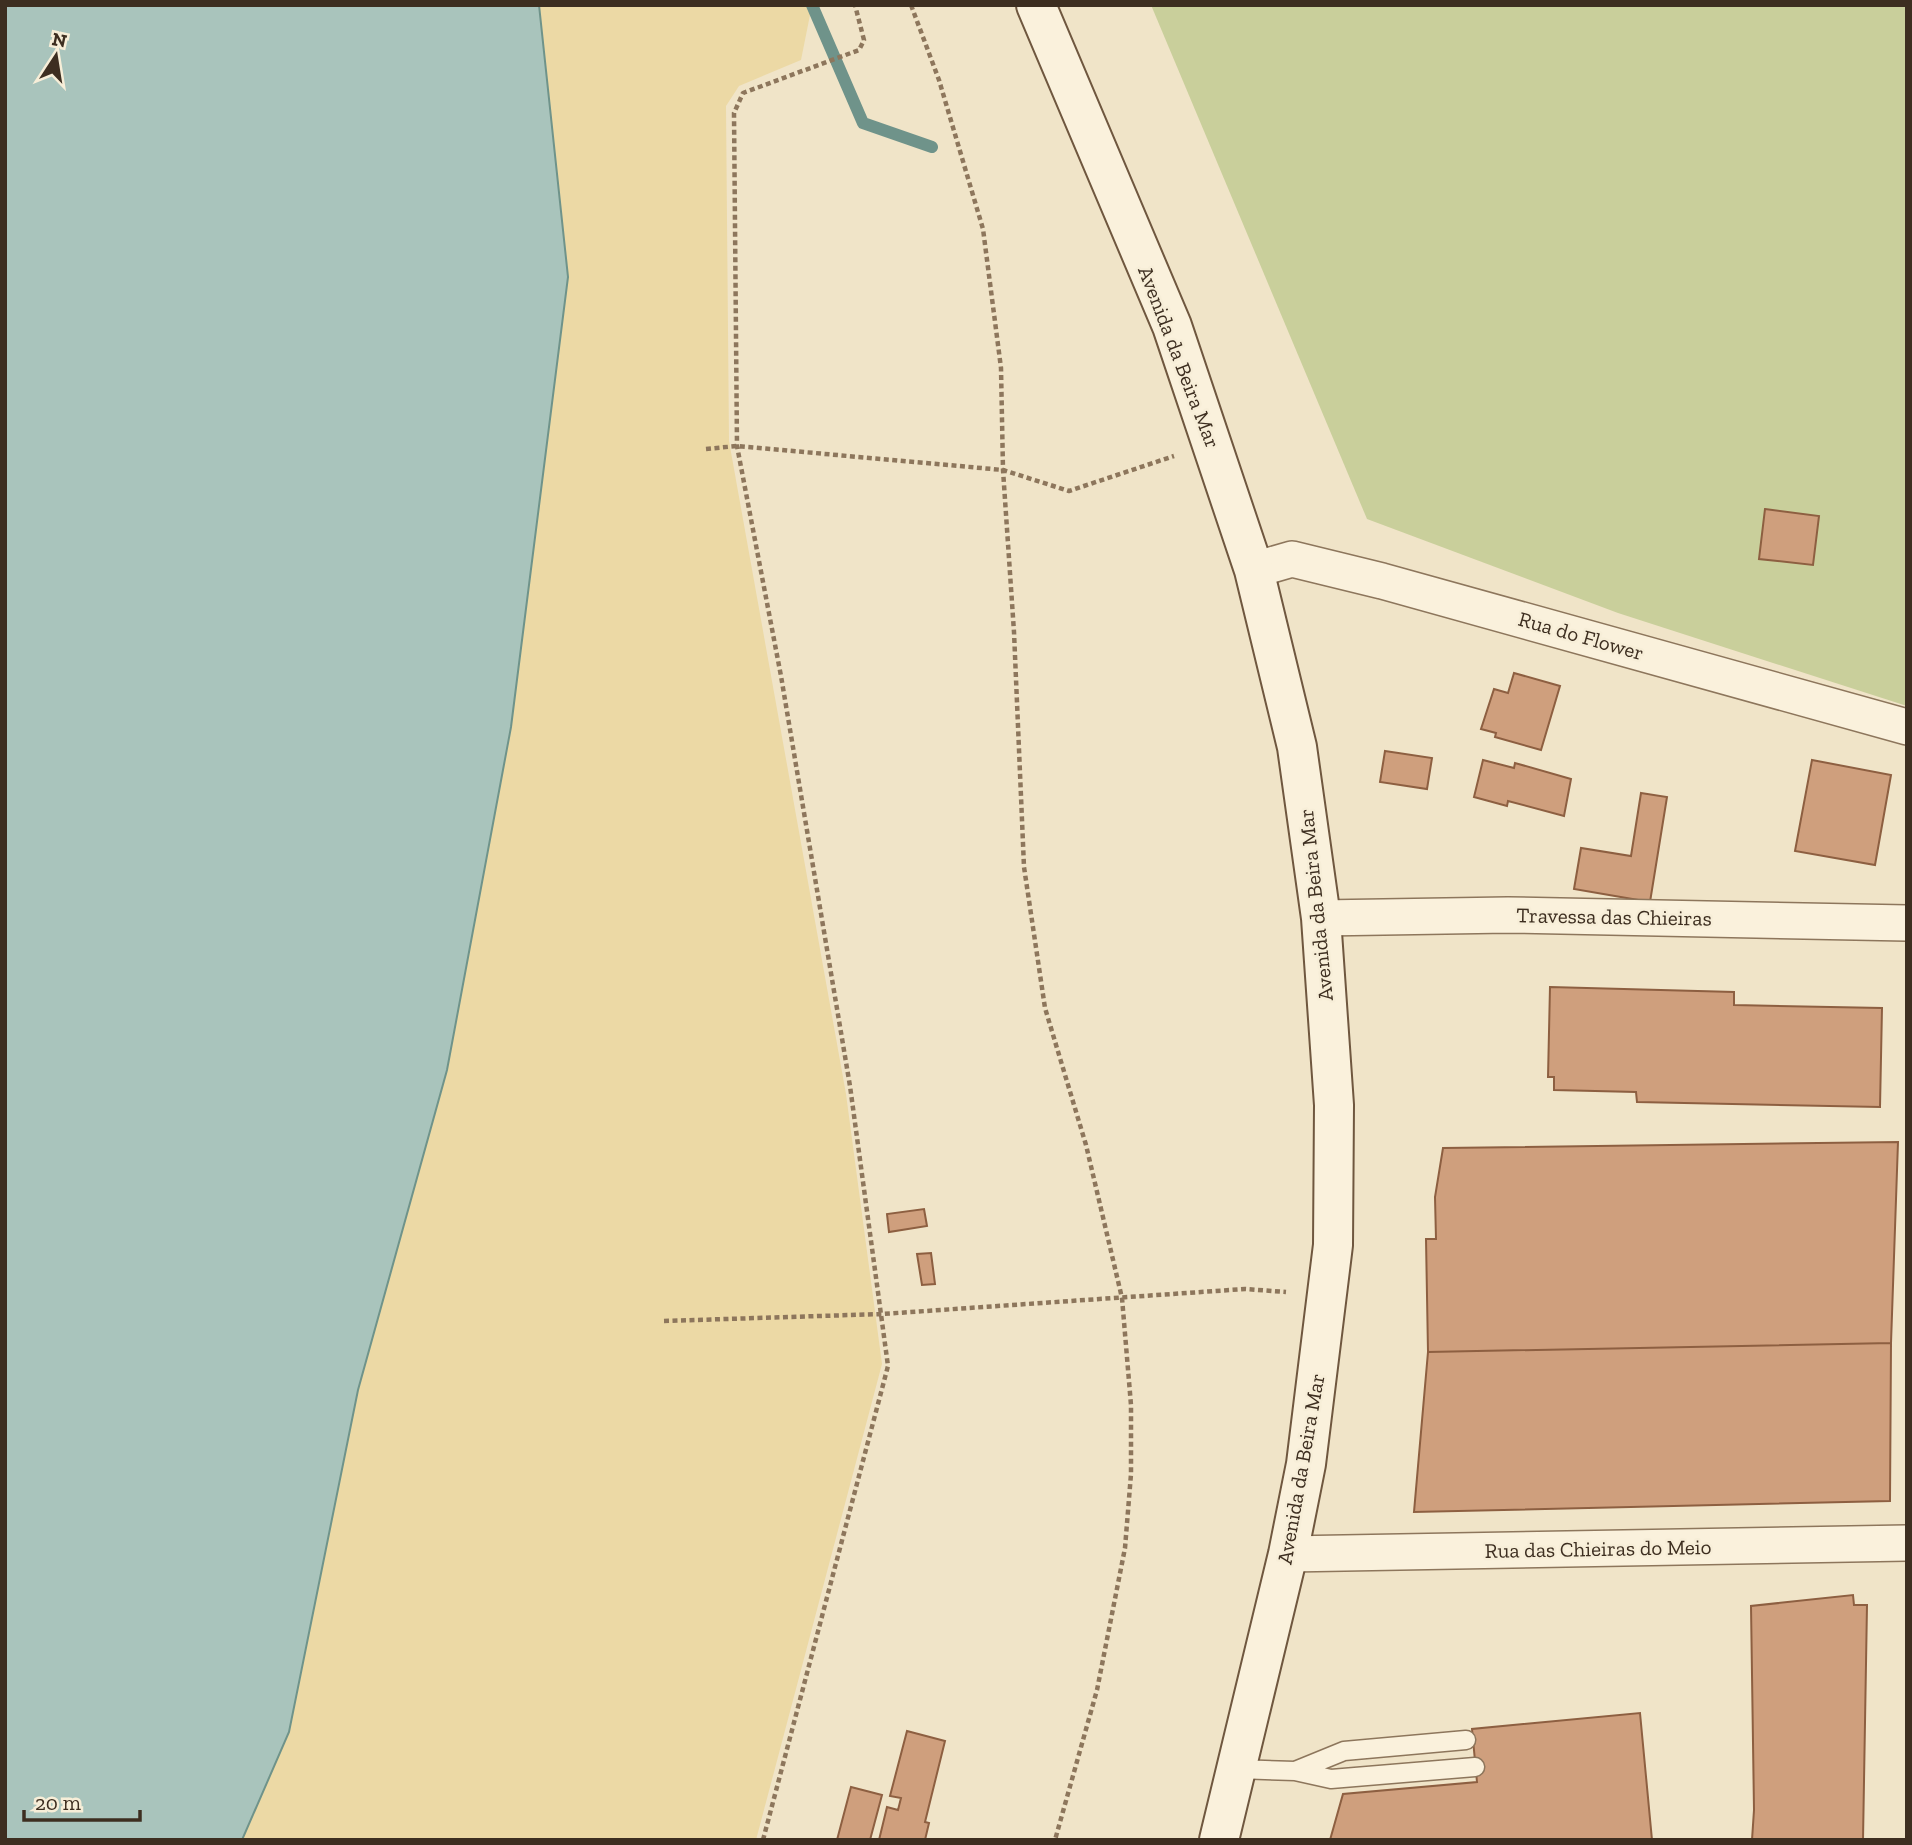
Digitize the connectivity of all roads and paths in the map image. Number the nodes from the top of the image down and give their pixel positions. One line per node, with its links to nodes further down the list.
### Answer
1 (855, 5): 4 (path)
2 (911, 5): 7 (path)
3 (1036, 5): 8 (main road, Avenida da Beira Mar)
4 (737, 446): 5 (path); 7 (path); 14 (path)
5 (706, 449)
6 (1180, 453): 7 (path)
7 (1003, 470): 13 (path)
8 (1254, 570): 9 (street, Rua do Flower); 10 (main road, Avenida da Beira Mar)
9 (1907, 727)
10 (1321, 918): 11 (street, Travessa das Chieiras); 17 (main road, Avenida da Beira Mar)
11 (1907, 923)
12 (1286, 1292): 13 (path)
13 (1122, 1298): 14 (path); 23 (path)
14 (882, 1314): 15 (path); 22 (path)
15 (664, 1321)
16 (1907, 1543): 17 (street, Rua das Chieiras do Meio)
17 (1288, 1554): 20 (main road, Avenida da Beira Mar)
18 (1466, 1740): 21 (lane)
19 (1475, 1767): 21 (lane)
20 (1237, 1769): 21 (lane); 24 (main road, Avenida da Beira Mar)
21 (1295, 1771)
22 (764, 1840)
23 (1055, 1840)
24 (1219, 1840)

